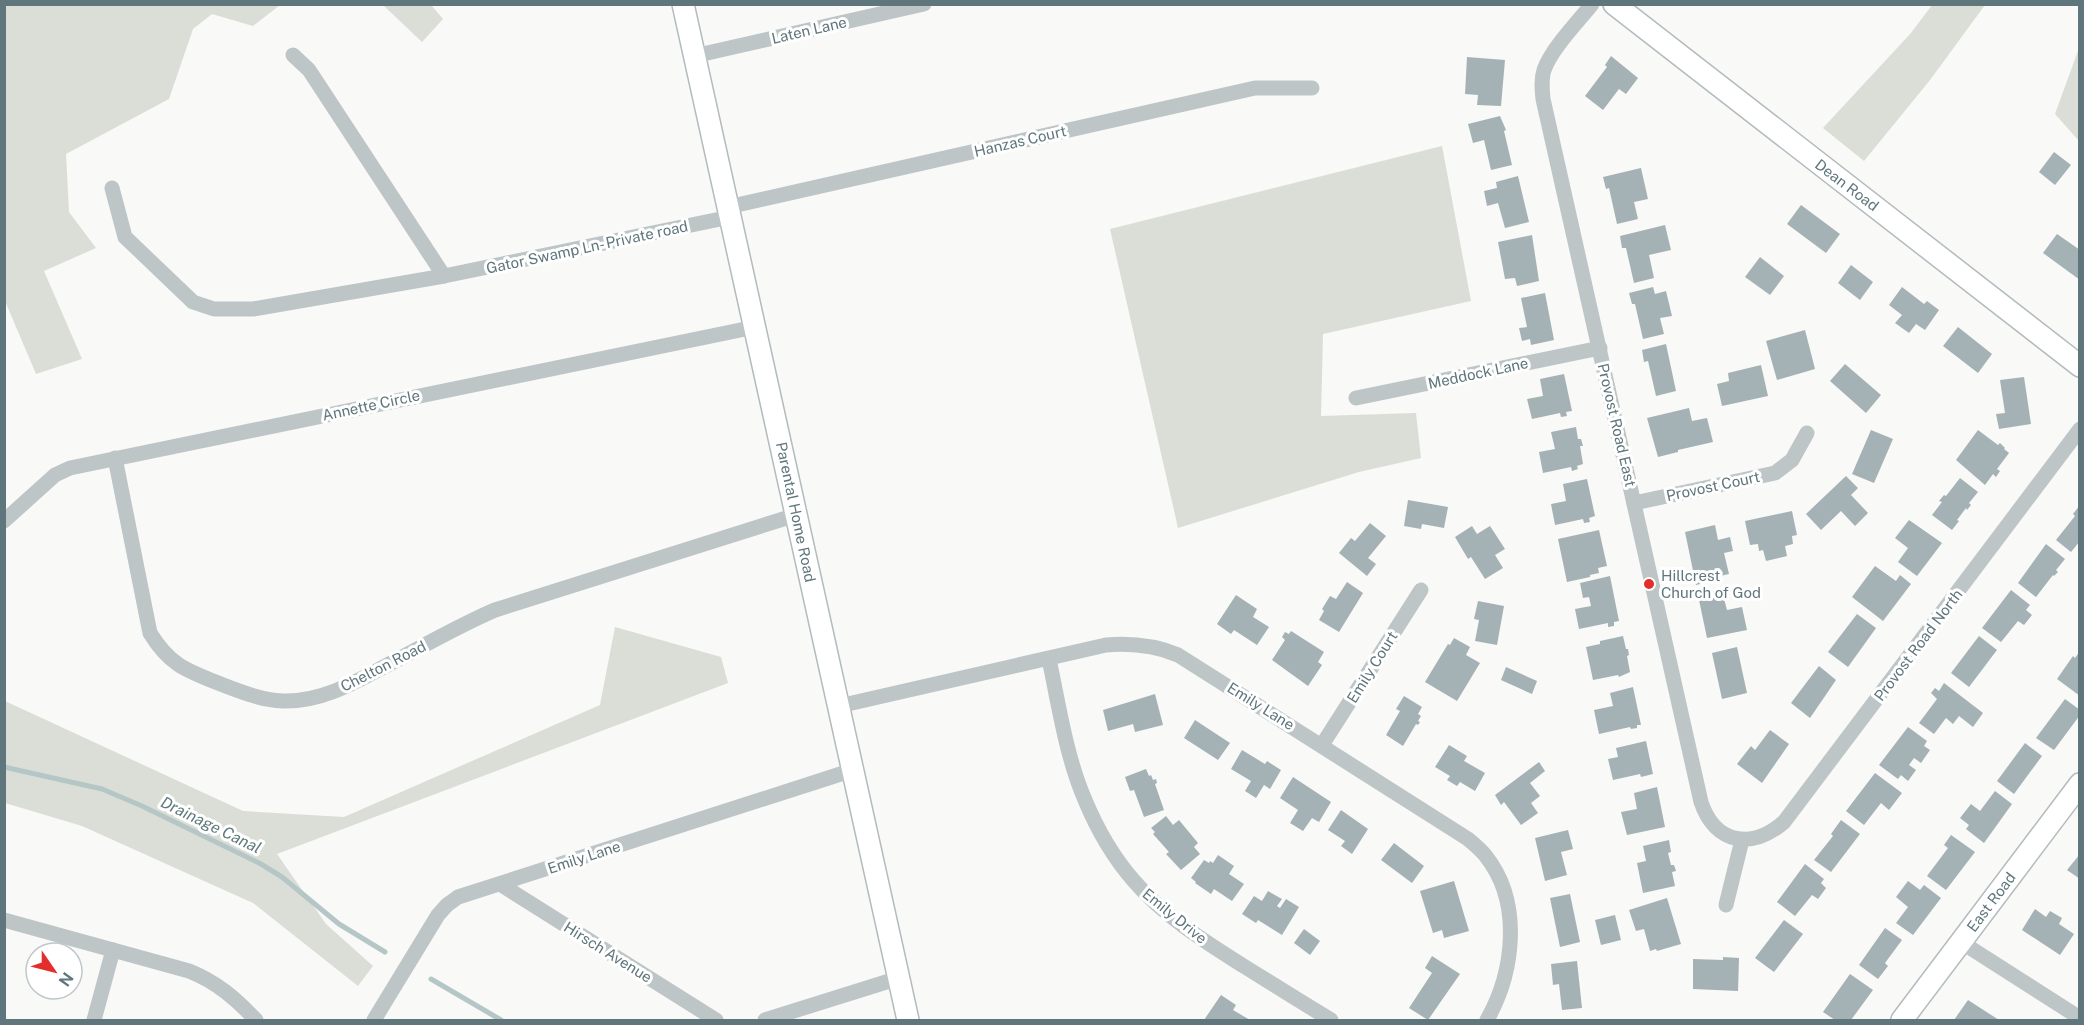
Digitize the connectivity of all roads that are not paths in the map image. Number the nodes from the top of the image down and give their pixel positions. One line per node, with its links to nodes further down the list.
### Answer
1 (683, 4): 6 (street, Parental Home Road)
2 (924, 4): 6 (street, Laten Lane)
3 (1592, 4): 12 (street, Provost Road East)
4 (1614, 4): 13 (street, Dean Road)
5 (293, 55): 10 (street)
6 (694, 56): 9 (street, Parental Home Road)
7 (1312, 88): 9 (street, Hanzas Court)
8 (112, 188): 10 (street, Gator Swamp Ln- Private road)
9 (729, 212): 10 (street, Gator Swamp Ln- Private road); 11 (street, Parental Home Road)
10 (444, 276)
11 (755, 327): 17 (street, Annette Circle); 19 (street, Parental Home Road)
12 (1600, 348): 14 (street, Meddock Lane); 18 (street, Provost Road East)
13 (2079, 366)
14 (1356, 398)
15 (2079, 429): 27 (street, Provost Road North)
16 (1807, 433): 18 (street, Provost Court)
17 (115, 458): 19 (street, Chelton Road); 20 (street, Annette Circle)
18 (1634, 503): 27 (street, Provost Road East)
19 (796, 515): 23 (street, Parental Home Road)
20 (4, 521)
21 (1421, 590): 24 (street, Emily Court)
22 (1049, 659): 23 (street, Emily Lane); 24 (street, Emily Lane); 41 (street, Emily Drive)
23 (839, 706): 25 (street, Parental Home Road)
24 (1322, 745): 42 (street, Emily Lane)
25 (853, 770): 28 (street, Emily Lane); 33 (street, Parental Home Road)
26 (2079, 784): 31 (street, East Road)
27 (1742, 840): 29 (street)
28 (500, 884): 37 (street, Emily Lane); 38 (street, Hirsch Avenue)
29 (1726, 905)
30 (4, 920): 32 (street)
31 (1961, 942): 34 (street); 43 (street, East Road)
32 (113, 950): 35 (street); 36 (street)
33 (898, 978): 39 (street); 40 (street, Parental Home Road)
34 (2079, 1018)
35 (94, 1020)
36 (256, 1020)
37 (374, 1020)
38 (716, 1020)
39 (765, 1020)
40 (908, 1020)
41 (1331, 1020)
42 (1487, 1020)
43 (1902, 1020)

